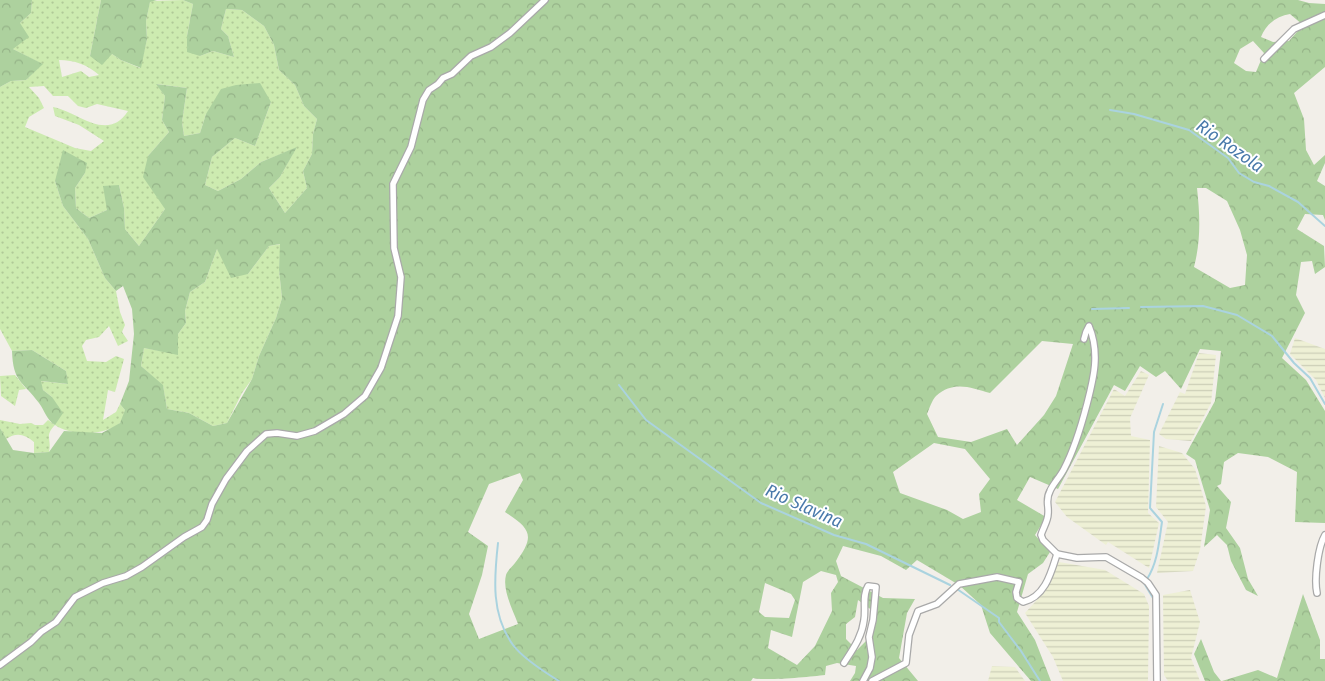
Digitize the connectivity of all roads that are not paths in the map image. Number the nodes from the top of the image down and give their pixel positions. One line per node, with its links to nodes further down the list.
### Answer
1 (545, 0): 9 (street)
2 (1325, 15): 3 (street)
3 (1264, 58)
4 (1084, 340): 6 (street)
5 (1325, 535): 7 (street)
6 (1057, 554): 11 (street); 12 (street)
7 (1317, 593)
8 (844, 663): 10 (street)
9 (0, 665)
10 (863, 681)
11 (872, 681)
12 (1157, 681)

